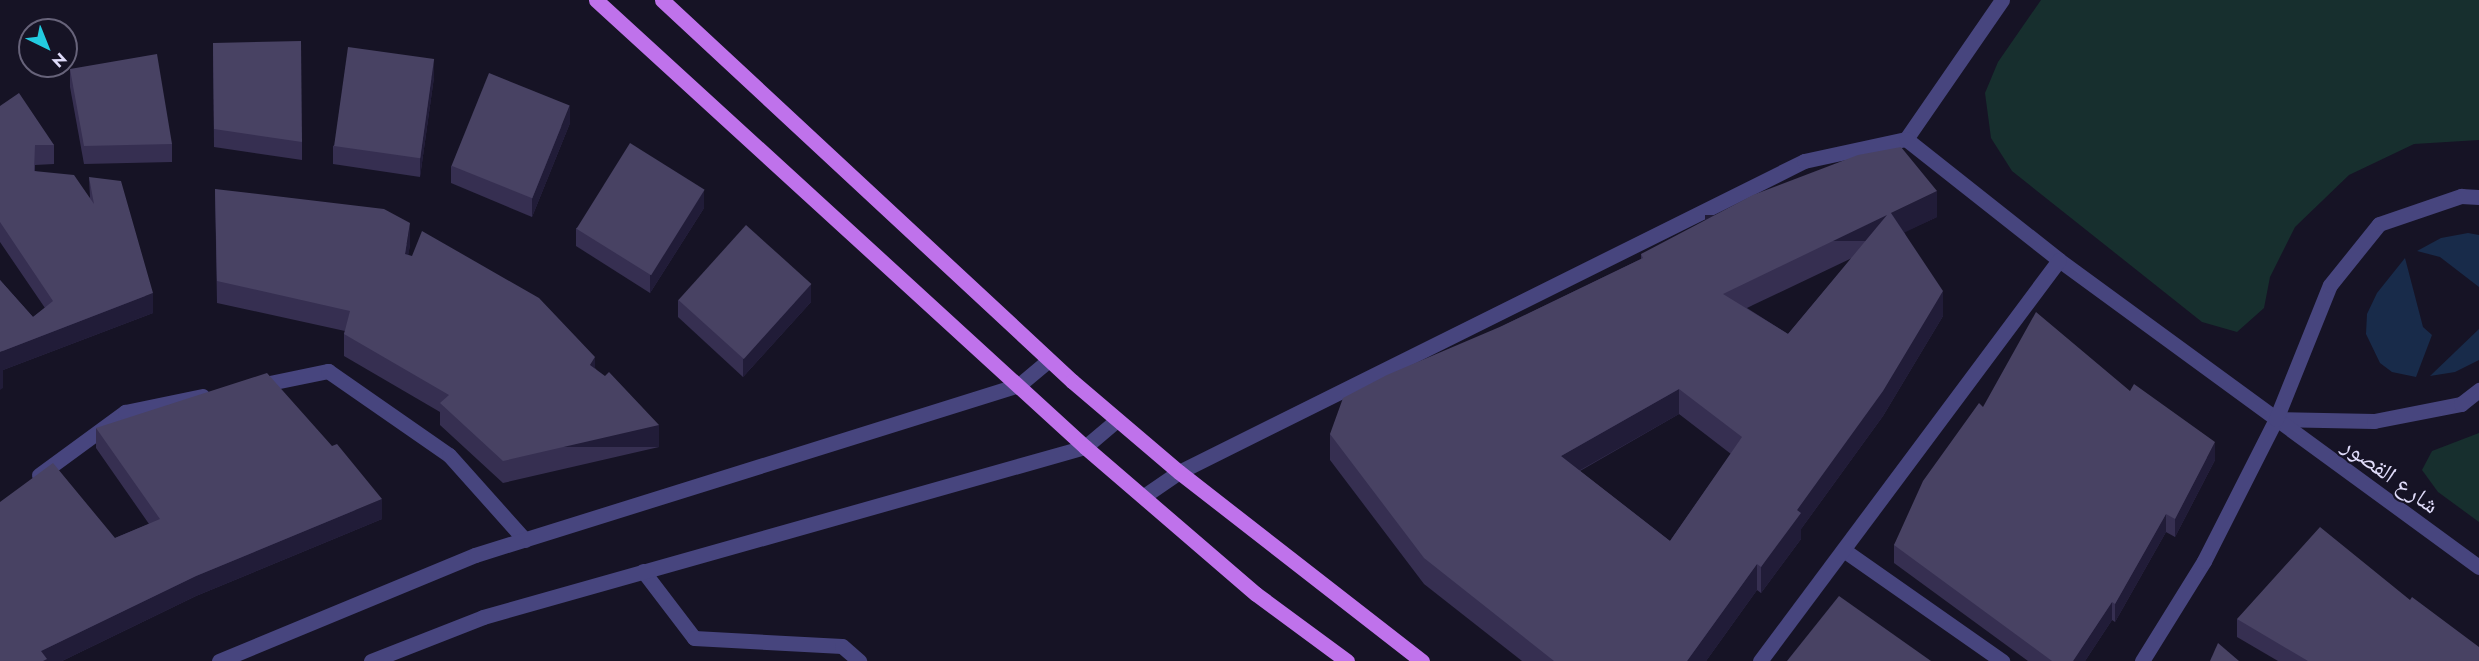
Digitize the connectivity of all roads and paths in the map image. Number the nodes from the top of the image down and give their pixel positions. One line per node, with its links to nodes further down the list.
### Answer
1 (596, 0): 8 (main road)
2 (662, 0): 7 (main road)
3 (2002, 0): 4 (street)
4 (1906, 139): 6 (street, شارع القصور); 15 (street)
5 (2479, 197): 12 (street)
6 (2059, 261): 12 (street, شارع القصور); 19 (street)
7 (1049, 360): 8 (street); 13 (main road)
8 (1019, 386): 14 (main road); 18 (street)
9 (238, 389): 18 (street)
10 (2479, 390): 12 (street)
11 (215, 394): 16 (street)
12 (2276, 419): 20 (street, شارع القصور); 29 (street)
13 (1117, 420): 14 (street); 15 (main road)
14 (1085, 447): 17 (main road); 21 (street)
15 (1179, 472): 17 (street); 26 (main road)
16 (29, 483)
17 (1144, 495): 25 (main road)
18 (525, 540): 22 (street)
19 (1845, 551): 27 (street); 28 (street)
20 (2479, 567)
21 (643, 571): 23 (street); 24 (street)
22 (219, 661)
23 (371, 661)
24 (859, 661)
25 (1347, 661)
26 (1422, 661)
27 (1760, 661)
28 (2002, 661)
29 (2142, 661)

